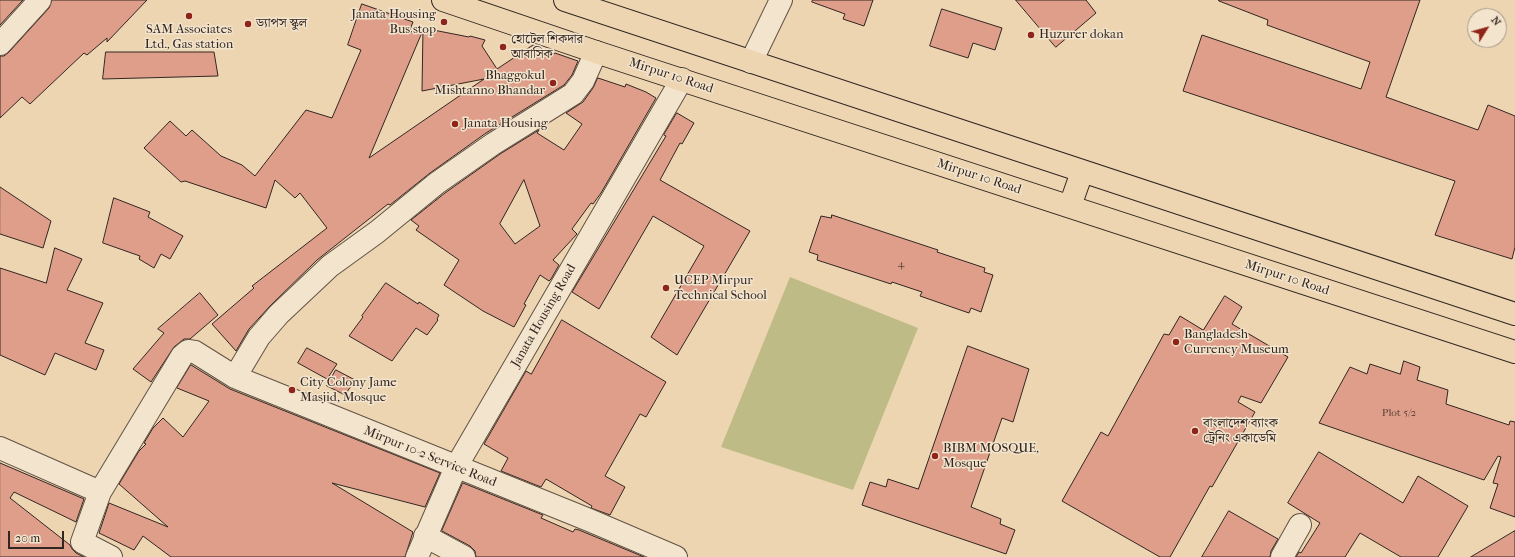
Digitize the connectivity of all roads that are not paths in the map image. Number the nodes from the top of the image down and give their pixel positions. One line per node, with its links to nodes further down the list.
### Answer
1 (40, 0): 5 (street)
2 (443, 0): 6 (main road, Mirpur 10 Road)
3 (565, 0): 7 (main road)
4 (781, 0): 7 (street)
5 (0, 44)
6 (596, 52): 8 (main road, Mirpur 10 Road); 13 (street)
7 (751, 62): 9 (main road)
8 (682, 79): 10 (main road, Mirpur 10 Road); 15 (street, Janata Housing Road)
9 (1082, 172): 10 (main road); 11 (main road)
10 (1070, 206): 12 (main road, Mirpur 10 Road)
11 (1515, 314)
12 (1515, 352)
13 (235, 377): 15 (street, Mirpur 10-2 Service Road); 16 (street, Mirpur 10-2 Service Road)
14 (0, 448): 16 (street)
15 (456, 467): 18 (street, Janata Housing Road); 22 (street, Mirpur 10-2 Service Road)
16 (100, 492): 19 (street)
17 (1300, 525): 23 (street)
18 (425, 536): 20 (street, Janata Housing Road); 21 (street)
19 (111, 557)
20 (417, 557)
21 (464, 557)
22 (676, 557)
23 (1282, 557)

